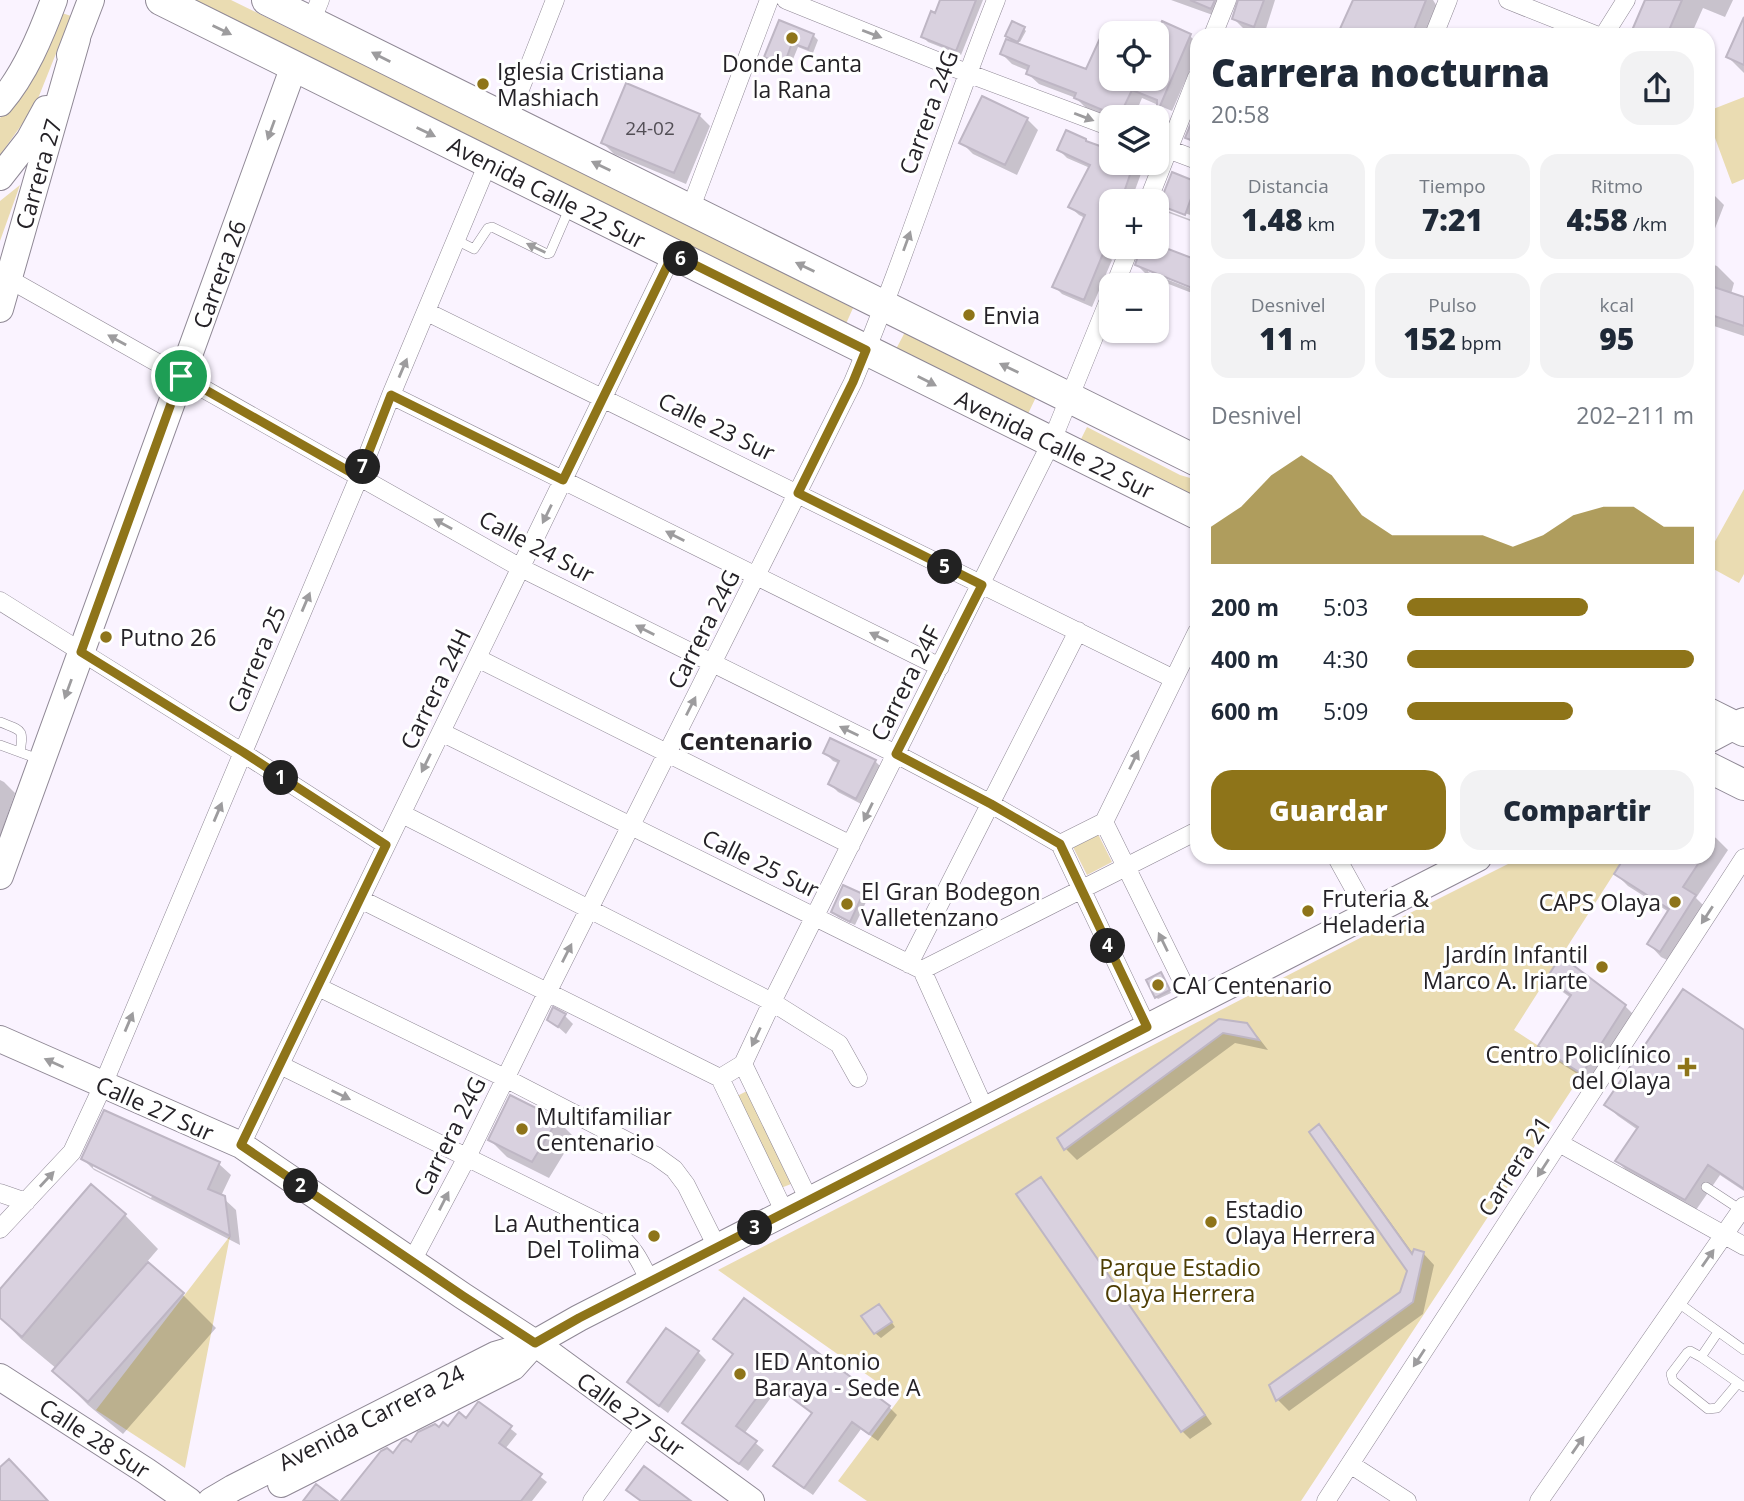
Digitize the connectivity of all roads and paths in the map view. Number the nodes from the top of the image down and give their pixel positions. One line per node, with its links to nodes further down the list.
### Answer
1 (54, 0): 23 (main road)
2 (91, 0): 19 (main road)
3 (161, 0): 20 (main road, Avenida Calle 22 Sur, one-way to 20)
4 (267, 0): 14 (main road, Avenida Calle 22 Sur)
5 (555, 0): 24 (street)
6 (769, 0): 32 (street)
7 (786, 0): 13 (street)
8 (996, 0): 21 (street, Carrera 24G)
9 (1227, 0): 15 (street)
10 (1448, 0): 16 (street)
11 (1508, 0): 17 (street)
12 (1626, 0): 18 (street)
13 (828, 8): 21 (street, one-way to 21)
14 (315, 11): 24 (main road, Avenida Calle 22 Sur, one-way to 14)
15 (1216, 28)
16 (1437, 28)
17 (1578, 28)
18 (1608, 28)
19 (77, 39): 30 (main road); 35 (main road, Carrera 27)
20 (294, 66): 29 (main road, Avenida Calle 22 Sur, one-way to 29); 41 (main road, Carrera 26, one-way to 41)
21 (967, 73): 25 (street, one-way to 25); 36 (street, Carrera 24G, one-way to 21)
22 (1190, 91): 26 (street)
23 (2, 98)
24 (508, 120): 32 (main road, Avenida Calle 22 Sur, one-way to 24)
25 (1099, 122)
26 (1169, 135)
27 (1169, 149): 28 (street)
28 (1190, 157)
29 (488, 163): 31 (main road, Avenida Calle 22 Sur); 33 (street, Carrera 25)
30 (0, 177)
31 (571, 204): 33 (lane, one-way to 33); 34 (main road, Avenida Calle 22 Sur)
32 (690, 210): 36 (main road, Avenida Calle 22 Sur, one-way to 32)
33 (456, 240): 38 (street, Carrera 25)
34 (673, 254): 40 (main road, Avenida Calle 22 Sur); 43 (street, Carrera 24H)
35 (4, 277): 37 (main road, Carrera 27); 41 (street, Calle 24 Sur, one-way to 35)
36 (883, 305): 40 (street, Carrera 24G); 44 (main road, Avenida Calle 22 Sur, one-way to 36)
37 (0, 309)
38 (427, 312): 42 (street, Carrera 25, one-way to 38); 43 (street, Calle 23 Sur)
39 (1099, 325): 44 (street, Carrera 24F)
40 (866, 350): 45 (main road, Avenida Calle 22 Sur, one-way to 45); 49 (street, Carrera 24G)
41 (181, 376): 47 (street, Calle 24 Sur); 57 (main road, Carrera 26)
42 (391, 395): 47 (street, Carrera 25); 48 (street)
43 (603, 397): 48 (street, Carrera 24H); 49 (street, Calle 23 Sur)
44 (1070, 398): 45 (street, Carrera 24F); 46 (main road, Avenida Calle 22 Sur)
45 (1051, 443): 50 (main road, Avenida Calle 22 Sur); 53 (street, Carrera 24F)
46 (1190, 458)
47 (359, 477): 51 (street, Calle 24 Sur, one-way to 47); 65 (street, Carrera 25, one-way to 47)
48 (563, 480): 51 (street, Carrera 24H, one-way to 51); 52 (street, one-way to 48)
49 (798, 493): 52 (street, Carrera 24G); 53 (street, Calle 23 Sur)
50 (1190, 511)
51 (521, 568): 58 (street, Carrera 24H); 59 (street, Calle 24 Sur, one-way to 51)
52 (757, 577): 59 (street, Carrera 24G); 60 (street, one-way to 52)
53 (982, 585): 55 (street, Calle 23 Sur); 60 (street, Carrera 24F)
54 (0, 601): 57 (street)
55 (1078, 631): 61 (street, Calle 23 Sur); 71 (street)
56 (1190, 646): 61 (street)
57 (81, 652): 65 (street); 68 (main road, Carrera 26, one-way to 68)
58 (477, 658): 63 (street, Carrera 24H); 66 (street)
59 (712, 664): 66 (street, Carrera 24G, one-way to 59); 67 (street, Calle 24 Sur, one-way to 59)
60 (940, 667): 67 (street, Carrera 24F)
61 (1174, 678): 73 (street, one-way to 61)
62 (0, 722): 68 (lane)
63 (442, 732): 72 (street, Carrera 24H, one-way to 72); 74 (street, Calle 25 Sur)
64 (0, 745): 68 (lane)
65 (243, 752): 77 (street); 101 (street, Carrera 25, one-way to 65)
66 (668, 753): 74 (street, Carrera 24G); 78 (street)
67 (896, 754): 71 (street, Calle 24 Sur); 78 (street, Carrera 24F, one-way to 78)
68 (31, 756): 83 (main road, Carrera 26)
69 (1715, 770): 70 (main road)
70 (1744, 785)
71 (991, 804): 76 (street, Calle 24 Sur); 89 (street)
72 (401, 814): 77 (street, Carrera 24H); 86 (street)
73 (1104, 822): 76 (street); 82 (street)
74 (631, 826): 86 (street, Carrera 24G); 88 (street, Calle 25 Sur)
75 (1190, 835): 82 (street)
76 (1060, 844): 84 (street)
77 (386, 845): 85 (street, Carrera 24H)
78 (851, 845): 88 (street, Carrera 24F)
79 (1744, 858): 103 (street, Carrera 21, one-way to 103)
80 (1340, 864): 87 (street)
81 (1466, 864): 87 (main road, Avenida Carrera 24)
82 (1126, 867): 84 (street); 93 (street, one-way to 82)
83 (0, 876)
84 (1082, 890): 89 (street); 94 (street)
85 (360, 899): 90 (street, Carrera 24H); 91 (street)
86 (590, 909): 91 (street, Carrera 24G, one-way to 86); 92 (street)
87 (1367, 914): 93 (main road, Avenida Carrera 24)
88 (816, 918): 89 (street, Calle 25 Sur); 92 (street, Carrera 24F)
89 (915, 967): 102 (street)
90 (318, 987): 97 (street, Carrera 24H); 98 (street)
91 (548, 991): 98 (street, Carrera 24G); 99 (street)
92 (772, 1002): 96 (street, Carrera 24F, one-way to 96); 100 (street)
93 (1193, 1003): 94 (main road, Avenida Carrera 24)
94 (1147, 1027): 102 (main road, Avenida Carrera 24)
95 (0, 1039): 101 (main road, Calle 27 Sur, one-way to 95)
96 (743, 1064): 99 (street); 108 (street)
97 (280, 1065): 104 (street, Carrera 24H); 105 (street, one-way to 105)
98 (505, 1078): 105 (street, Carrera 24G); 115 (street)
99 (720, 1078): 111 (street)
100 (858, 1078)
101 (103, 1084): 104 (main road, Calle 27 Sur); 109 (street, Carrera 25, one-way to 101)
102 (985, 1110): 108 (main road, Avenida Carrera 24)
103 (1559, 1143): 113 (street); 126 (street, Carrera 21, one-way to 126)
104 (241, 1145): 116 (main road, Calle 27 Sur)
105 (467, 1157): 116 (street, Carrera 24G, one-way to 105); 117 (street)
106 (1706, 1187): 110 (lane)
107 (0, 1193): 109 (street)
108 (809, 1200): 111 (main road, Avenida Carrera 24)
109 (26, 1202): 112 (street, Carrera 25)
110 (1743, 1208): 113 (street)
111 (785, 1213): 115 (main road, Avenida Carrera 24)
112 (0, 1229)
113 (1724, 1235): 114 (street); 118 (street, one-way to 113)
114 (1744, 1246)
115 (717, 1247): 117 (main road, Avenida Carrera 24)
116 (412, 1261): 120 (main road, Calle 27 Sur)
117 (650, 1282): 120 (main road, Avenida Carrera 24)
118 (1677, 1302): 119 (lane); 134 (street, one-way to 118)
119 (1718, 1332): 121 (lane); 122 (lane)
120 (535, 1343): 125 (main road, Calle 27 Sur); 128 (main road, Avenida Carrera 24); 129 (main road, Avenida Carrera 24)
121 (1744, 1350)
122 (1702, 1357): 124 (lane); 124 (lane)
123 (0, 1377): 127 (main road, Calle 28 Sur)
124 (1741, 1385)
125 (647, 1425): 130 (street); 131 (main road, Calle 27 Sur)
126 (1350, 1464): 132 (street, Carrera 21); 133 (street)
127 (189, 1501)
128 (211, 1501)
129 (247, 1501)
130 (592, 1501)
131 (751, 1501)
132 (1326, 1501)
133 (1407, 1501)
134 (1539, 1501)

